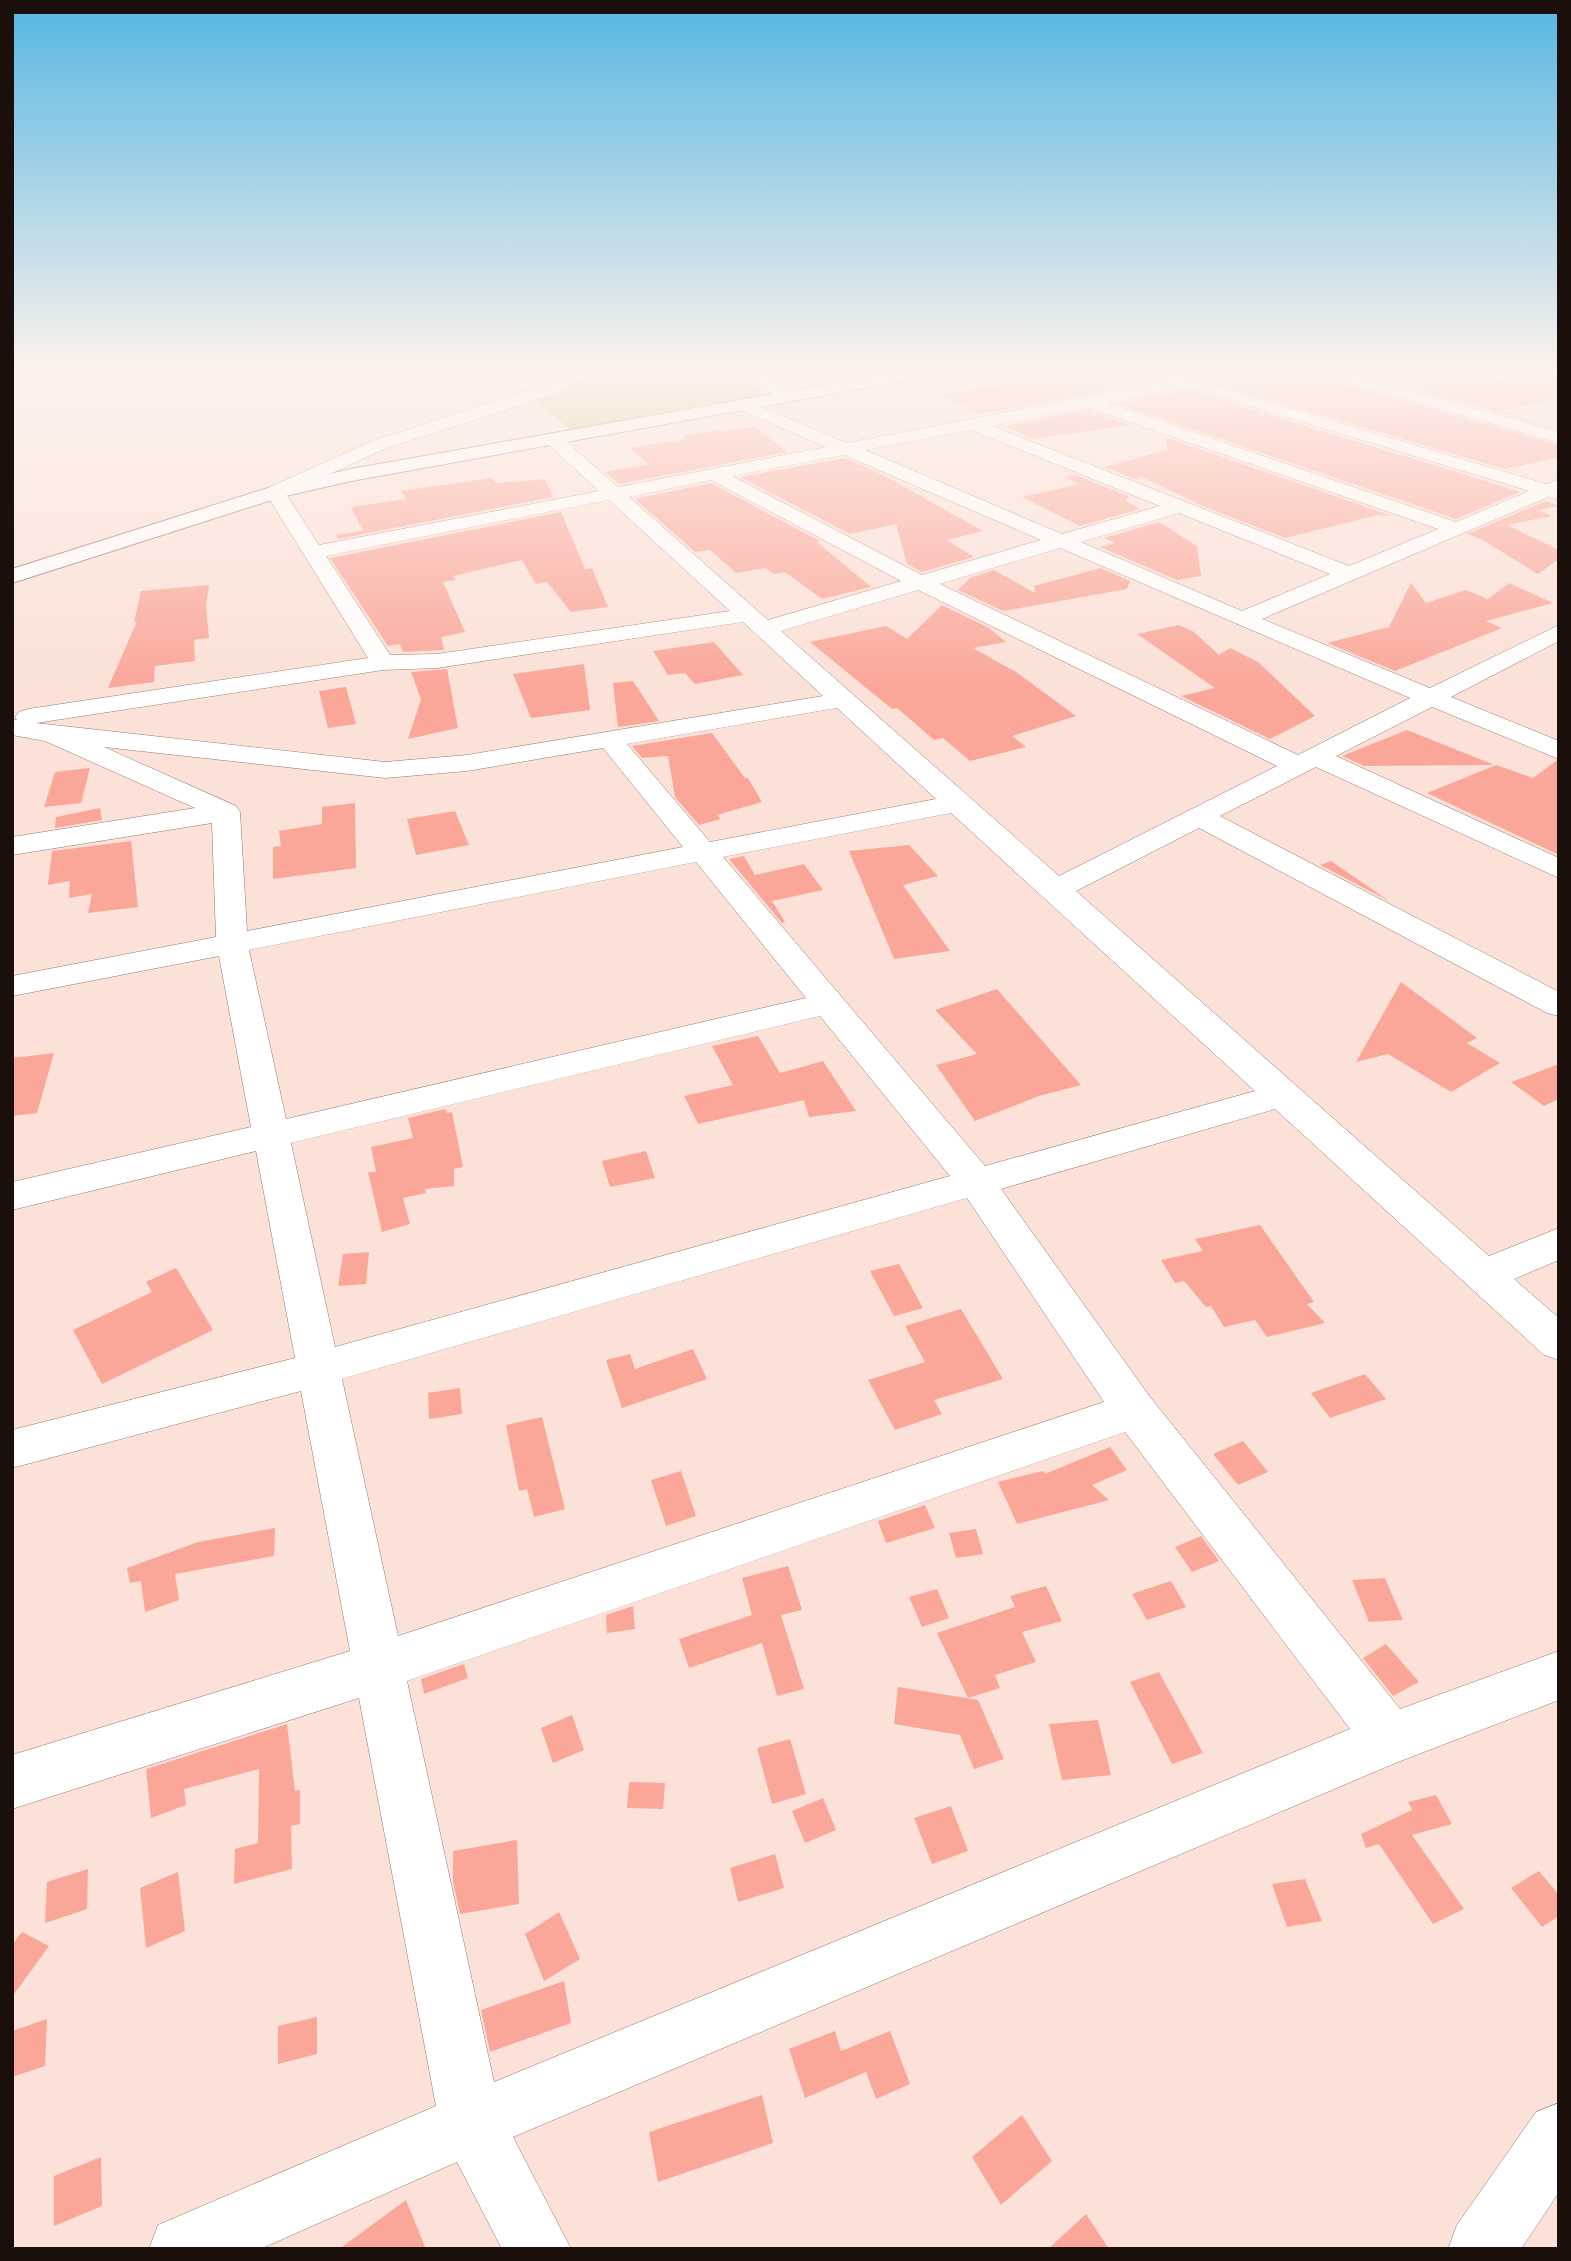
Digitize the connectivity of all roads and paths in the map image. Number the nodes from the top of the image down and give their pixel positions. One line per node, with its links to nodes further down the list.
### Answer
1 (309, 477): 11 (street)
2 (344, 477): 11 (main road)
3 (593, 477): 12 (street)
4 (700, 477): 12 (street)
5 (718, 477): 21 (street)
6 (913, 477): 15 (street)
7 (1106, 477): 13 (street)
8 (1300, 477): 14 (street)
9 (1509, 477): 10 (street)
10 (1555, 490): 14 (street)
11 (275, 492): 16 (street); 17 (main road)
12 (611, 494): 16 (street); 23 (street)
13 (1181, 506): 15 (street); 19 (street)
14 (1457, 529): 19 (street)
15 (1059, 540): 21 (street); 22 (street)
16 (313, 552): 25 (street)
17 (35, 568): 18 (street); 20 (main road)
18 (12, 570)
19 (1350, 574): 22 (street)
20 (12, 576)
21 (919, 582): 23 (street); 31 (street)
22 (1242, 619): 26 (street)
23 (754, 622): 25 (street); 27 (street)
24 (1555, 637): 26 (street)
25 (383, 663): 28 (street)
26 (1428, 696): 30 (street); 31 (street)
27 (842, 700): 29 (street); 32 (street)
28 (25, 727): 29 (street); 33 (street)
29 (609, 739): 36 (street)
30 (1559, 751)
31 (1305, 760): 34 (street); 37 (street)
32 (957, 803): 36 (street); 38 (street)
33 (226, 812): 35 (street); 39 (street)
34 (1198, 816): 38 (street); 42 (street)
35 (12, 846)
36 (701, 852): 39 (street); 41 (street)
37 (1559, 869)
38 (1055, 890): 43 (street)
39 (232, 943): 40 (street); 44 (street)
40 (12, 986)
41 (827, 1003): 44 (street); 45 (street)
42 (1559, 1006)
43 (1283, 1095): 45 (street); 48 (street)
44 (271, 1135): 46 (street); 50 (street)
45 (975, 1180): 50 (street); 51 (street)
46 (12, 1196)
47 (1559, 1243): 48 (street)
48 (1483, 1275): 49 (street)
49 (1559, 1343)
50 (318, 1369): 52 (street); 53 (street)
51 (1134, 1410): 53 (street); 55 (street)
52 (12, 1449)
53 (379, 1667): 56 (street); 57 (street)
54 (1559, 1675): 55 (street)
55 (1390, 1739): 57 (street)
56 (12, 1782)
57 (471, 2123): 59 (street); 60 (street)
58 (1559, 2135): 61 (street)
59 (182, 2249)
60 (538, 2249)
61 (1481, 2249)

